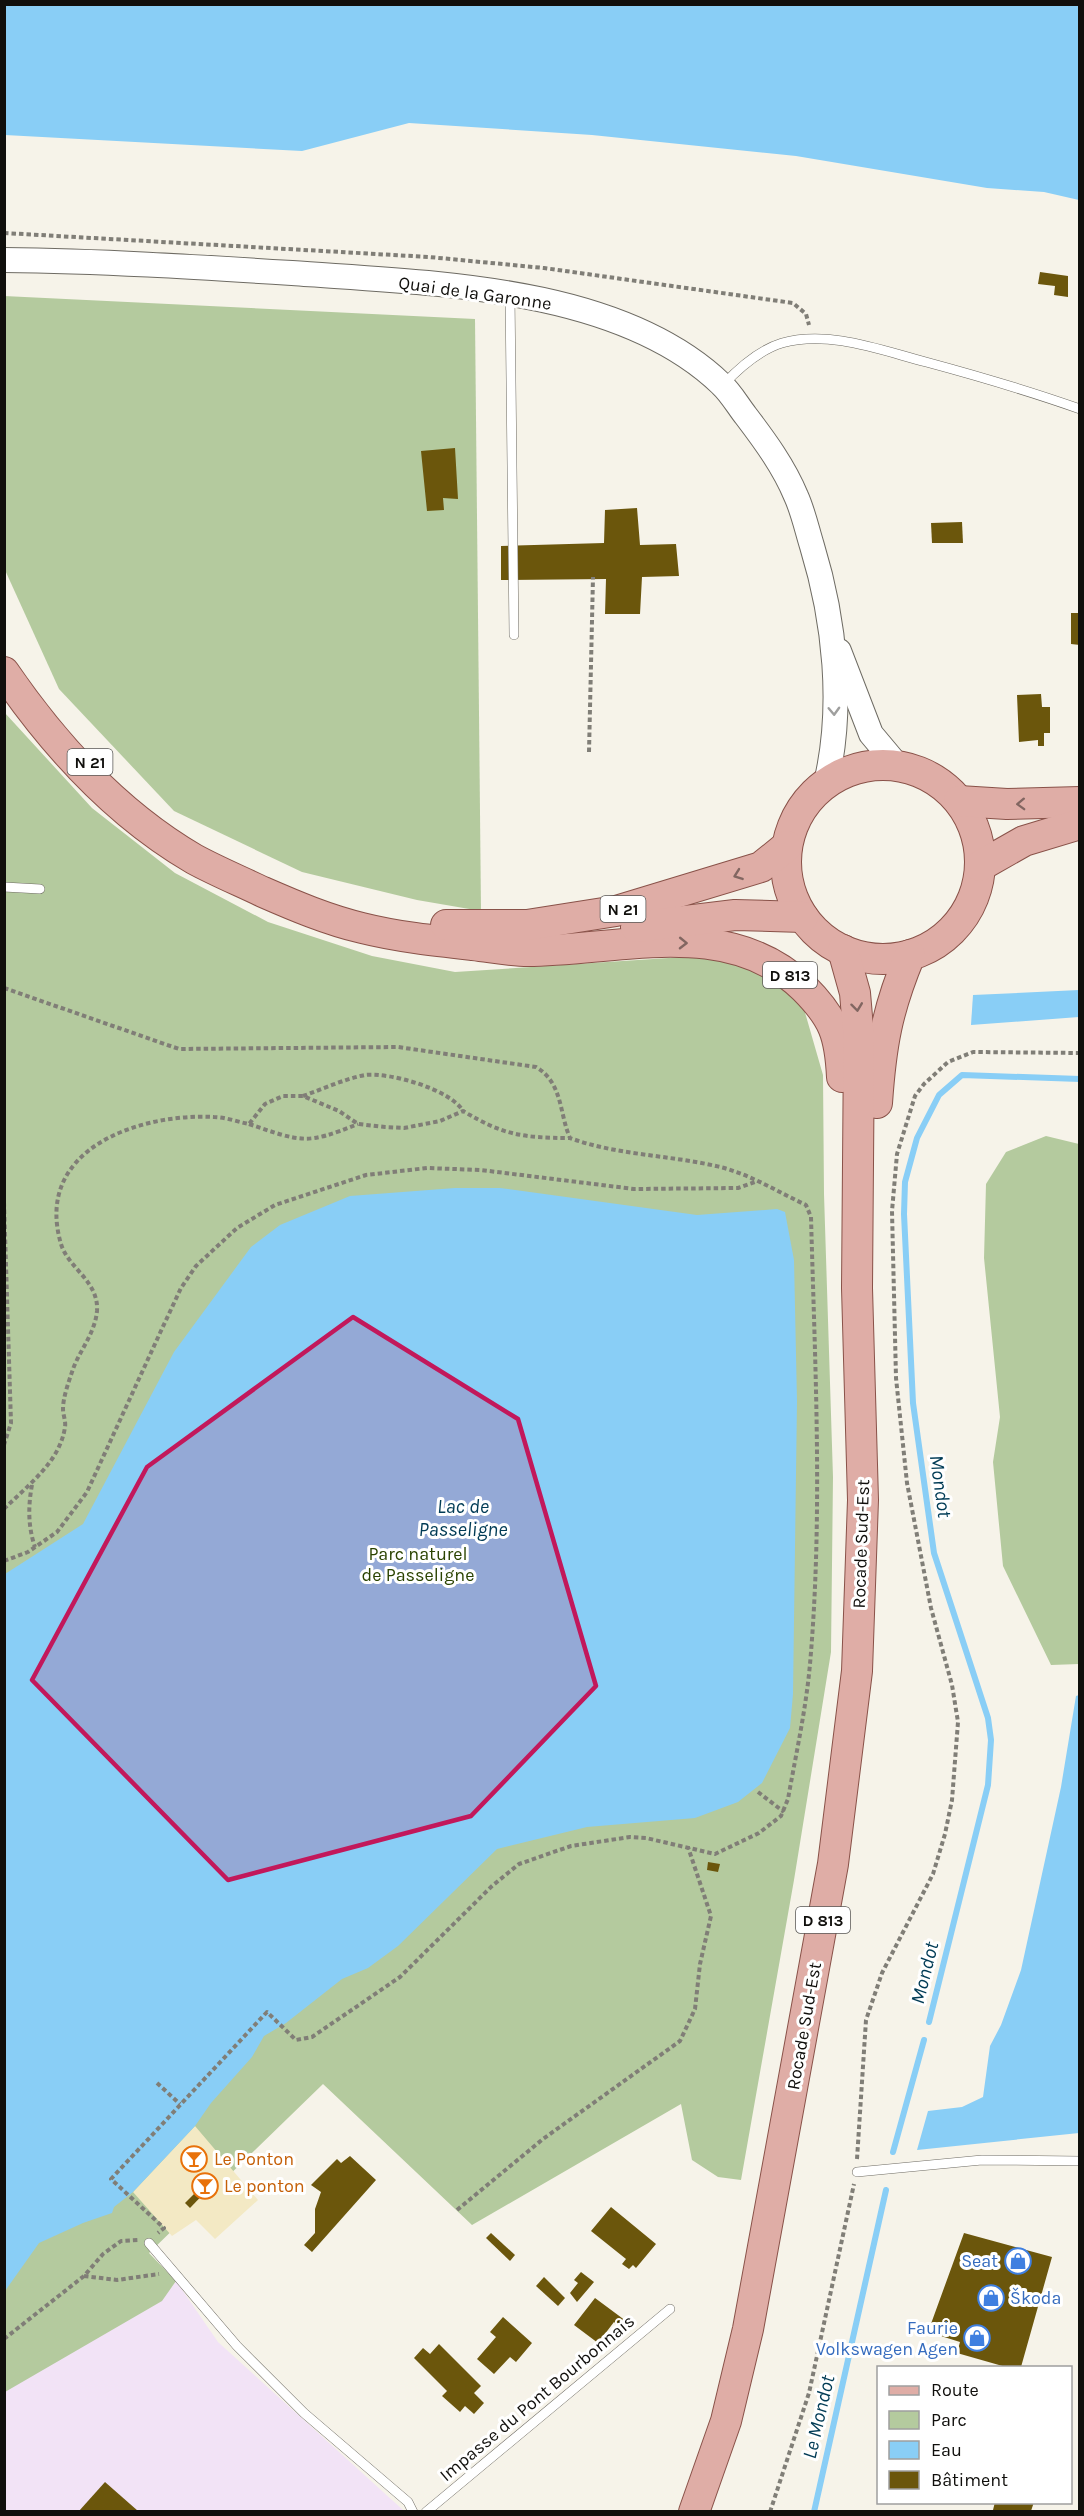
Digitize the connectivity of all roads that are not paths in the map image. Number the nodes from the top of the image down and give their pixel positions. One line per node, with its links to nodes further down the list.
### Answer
1 (4, 260): 2 (street, Quai de la Garonne)
2 (510, 294): 3 (street, Quai de la Garonne); 6 (lane)
3 (723, 385): 4 (lane); 5 (street, Quai de la Garonne)
4 (1080, 409)
5 (831, 632): 9 (street, Quai de la Garonne); 10 (street, Quai de la Garonne, one-way to 10)
6 (514, 635)
7 (4, 651): 14 (main road, N 21, one-way to 7)
8 (4, 672): 19 (main road, N 21)
9 (897, 765): 10 (main road); 11 (main road)
10 (826, 783): 14 (main road)
11 (959, 801): 12 (main road, one-way to 11); 15 (main road)
12 (1080, 802)
13 (1080, 824): 15 (main road)
14 (787, 846): 18 (main road)
15 (980, 866): 21 (main road)
16 (4, 887): 17 (lane)
17 (40, 889)
18 (803, 917): 19 (main road, N 21); 20 (main road)
19 (436, 941): 22 (main road, D 813, one-way to 22)
20 (843, 950): 21 (main road); 22 (main road, Rocade Sud-Est / D 813, one-way to 22)
21 (910, 955): 22 (main road, Rocade Sud-Est / D 813)
22 (860, 1316): 29 (main road, Rocade Sud-Est / D 813)
23 (1080, 2161): 24 (lane)
24 (861, 2172)
25 (149, 2243): 27 (lane)
26 (669, 2309): 28 (lane, Impasse du Pont Bourbonnais)
27 (413, 2511)
28 (426, 2511)
29 (694, 2511)

